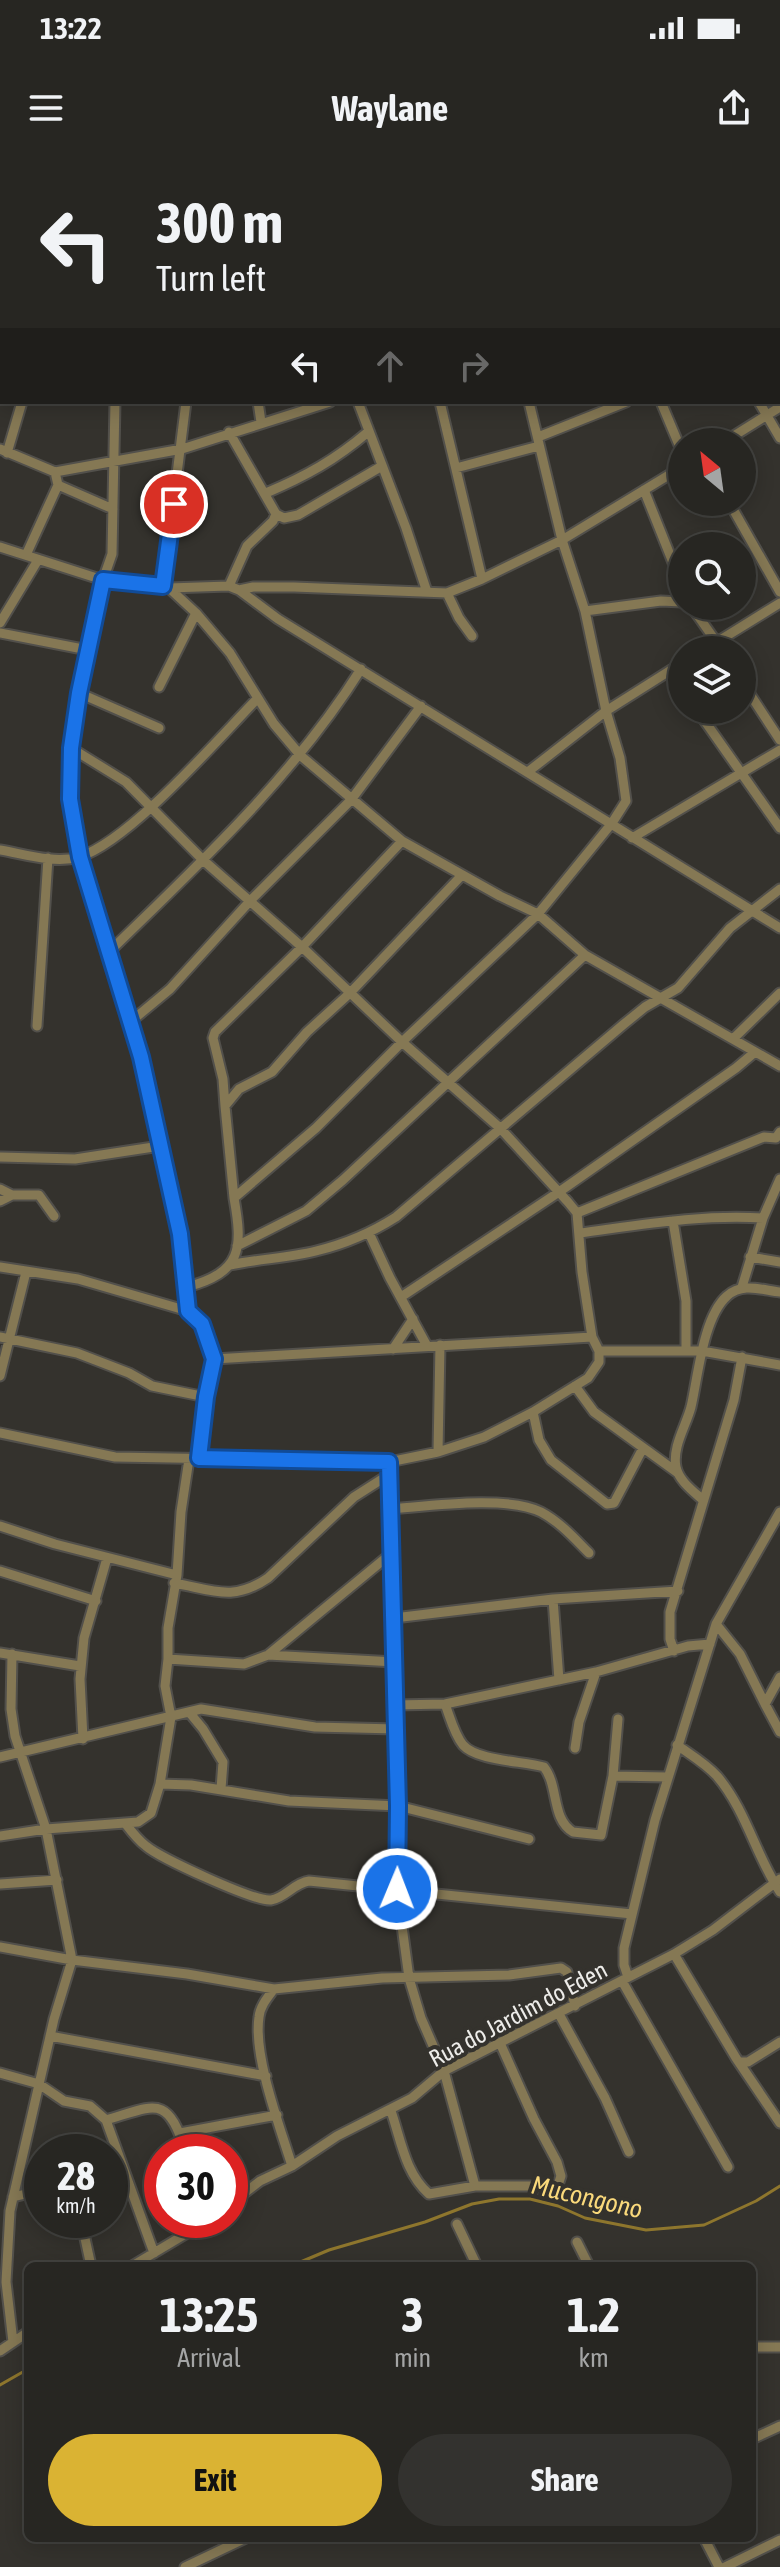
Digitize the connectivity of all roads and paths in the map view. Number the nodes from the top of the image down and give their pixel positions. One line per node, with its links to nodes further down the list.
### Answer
1 (21, 404): 22 (street)
2 (115, 404): 23 (street)
3 (186, 404): 21 (street)
4 (258, 404): 14 (street)
5 (323, 404): 14 (street)
6 (359, 404): 18 (street)
7 (440, 404): 25 (street)
8 (530, 404): 20 (street)
9 (622, 404): 20 (street)
10 (662, 404): 15 (street)
11 (760, 404): 13 (street)
12 (780, 407): 13 (street)
13 (766, 415): 16 (street); 19 (street)
14 (261, 422): 17 (street)
15 (672, 428)
16 (746, 428)
17 (229, 432): 21 (street); 30 (street)
18 (368, 432): 24 (street); 30 (street)
19 (780, 438)
20 (539, 442): 25 (street); 34 (street)
21 (182, 449): 23 (street); 41 (street)
22 (3, 451): 26 (street)
23 (115, 462): 26 (street); 31 (street)
24 (382, 466): 32 (street); 43 (street)
25 (456, 468): 39 (street)
26 (55, 472): 28 (street)
27 (668, 475): 29 (street)
28 (58, 485): 31 (street); 37 (street)
29 (644, 490): 34 (street); 36 (street)
30 (266, 493): 32 (street)
31 (113, 509): 40 (street)
32 (276, 514): 42 (street)
33 (737, 516): 44 (street)
34 (562, 540): 39 (street); 48 (street)
35 (0, 547): 37 (street)
36 (668, 550)
37 (26, 555): 38 (street)
38 (38, 560): 40 (street); 50 (street)
39 (482, 579): 45 (street)
40 (103, 580): 41 (street); 54 (street)
41 (166, 587): 42 (street); 49 (street)
42 (234, 588): 43 (street); 55 (street)
43 (427, 592): 45 (street)
44 (780, 592)
45 (447, 593): 52 (street)
46 (668, 601): 48 (street)
47 (780, 603): 53 (street)
48 (585, 611): 62 (street)
49 (196, 613): 57 (street); 59 (street)
50 (0, 623)
51 (0, 633): 54 (street)
52 (472, 636)
53 (733, 636)
54 (88, 650): 58 (street)
55 (361, 669): 61 (street); 68 (street)
56 (668, 672): 62 (street)
57 (159, 687)
58 (79, 693): 64 (street); 66 (street)
59 (257, 699): 68 (street); 72 (street)
60 (756, 703): 65 (street)
61 (421, 706): 69 (street); 71 (street)
62 (606, 711): 69 (street); 73 (street)
63 (707, 724): 70 (street)
64 (159, 728)
65 (780, 740)
66 (71, 748): 72 (street); 78 (street)
67 (780, 750): 70 (street)
68 (301, 756): 71 (street); 80 (street)
69 (529, 771): 73 (street)
70 (740, 773): 74 (street); 75 (street)
71 (351, 800): 76 (street); 83 (street)
72 (150, 807): 78 (street); 80 (street)
73 (612, 823): 75 (street); 85 (street)
74 (780, 828)
75 (632, 838): 84 (street)
76 (402, 841): 81 (street); 87 (street)
77 (0, 850): 79 (street)
78 (80, 857): 79 (street); 88 (street)
79 (48, 858): 94 (street)
80 (203, 860): 83 (street); 88 (street)
81 (462, 875): 85 (street); 90 (street)
82 (780, 889): 84 (street)
83 (250, 901): 87 (street); 93 (street)
84 (750, 912): 86 (street); 92 (street)
85 (538, 914): 89 (street); 96 (street)
86 (780, 928)
87 (302, 947): 90 (street); 100 (street)
88 (109, 952): 93 (street)
89 (585, 955): 92 (street); 99 (street)
90 (350, 993): 96 (street); 100 (street)
91 (780, 993): 95 (street)
92 (663, 999): 95 (street); 101 (street)
93 (129, 1023): 103 (street)
94 (37, 1026)
95 (734, 1038): 97 (street)
96 (402, 1042): 99 (street); 109 (street)
97 (755, 1052): 98 (street); 107 (street)
98 (780, 1066)
99 (449, 1082): 101 (street); 117 (street)
100 (225, 1106): 109 (street)
101 (500, 1128): 107 (street); 115 (street)
102 (779, 1137): 111 (street)
103 (160, 1146): 104 (street); 123 (street)
104 (0, 1157)
105 (780, 1179): 113 (street)
106 (0, 1189): 108 (street)
107 (559, 1192): 111 (street); 126 (street)
108 (12, 1195): 110 (street); 112 (street)
109 (234, 1198): 117 (street)
110 (0, 1201)
111 (577, 1213): 116 (street)
112 (54, 1216)
113 (763, 1218): 114 (street); 118 (street)
114 (673, 1221): 116 (street); 135 (street)
115 (369, 1233): 120 (street); 126 (street)
116 (580, 1233): 129 (street)
117 (237, 1246): 120 (street)
118 (750, 1257): 119 (street); 124 (street)
119 (780, 1262)
120 (230, 1265): 123 (street)
121 (0, 1267): 122 (street)
122 (26, 1272): 127 (street); 130 (street)
123 (187, 1287): 127 (street)
124 (742, 1287): 125 (street); 136 (street)
125 (780, 1292)
126 (401, 1297): 128 (street)
127 (188, 1311): 138 (street)
128 (413, 1319): 132 (street); 133 (street)
129 (592, 1337): 131 (street); 134 (street)
130 (5, 1338): 140 (street); 142 (street)
131 (440, 1345): 132 (street); 146 (street)
132 (427, 1346): 133 (street)
133 (393, 1349): 138 (street)
134 (599, 1351): 135 (street); 141 (street)
135 (686, 1351): 136 (street)
136 (702, 1351): 137 (street); 149 (street)
137 (742, 1357): 139 (street); 151 (street)
138 (214, 1359): 142 (street)
139 (780, 1365)
140 (0, 1376)
141 (575, 1386): 143 (street); 145 (street)
142 (206, 1397): 147 (street)
143 (533, 1412): 145 (street); 146 (street)
144 (0, 1433): 147 (street)
145 (643, 1448): 149 (street)
146 (438, 1452): 148 (street)
147 (194, 1458): 148 (street); 160 (street)
148 (389, 1462): 150 (street)
149 (678, 1473): 151 (street)
150 (390, 1474): 152 (street); 160 (street)
151 (703, 1500): 161 (street)
152 (391, 1509): 156 (street); 157 (street)
153 (780, 1512): 154 (street)
154 (777, 1522): 165 (street)
155 (0, 1526): 158 (street)
156 (393, 1552): 164 (street); 170 (street)
157 (589, 1553)
158 (107, 1558): 160 (street); 163 (street)
159 (0, 1571): 163 (street)
160 (176, 1579): 171 (street)
161 (678, 1591): 162 (street); 167 (street)
162 (553, 1599): 164 (street); 176 (street)
163 (96, 1601): 173 (street)
164 (394, 1618): 172 (street)
165 (716, 1624): 166 (street); 178 (street)
166 (710, 1644): 167 (street); 188 (street)
167 (674, 1651): 174 (street)
168 (0, 1653): 169 (street)
169 (12, 1654): 173 (street); 181 (street)
170 (268, 1655): 171 (street); 172 (street)
171 (168, 1659): 183 (street)
172 (395, 1662): 179 (street)
173 (80, 1666): 187 (street)
174 (596, 1672): 176 (street); 189 (street)
175 (780, 1677): 178 (street)
176 (559, 1680): 177 (street)
177 (445, 1704): 179 (street); 192 (street)
178 (765, 1704): 186 (street)
179 (395, 1705): 185 (street)
180 (0, 1707): 181 (street)
181 (11, 1709): 190 (street)
182 (189, 1712): 183 (street); 185 (street); 195 (street)
183 (171, 1717): 187 (street); 194 (street)
184 (618, 1719): 192 (street)
185 (396, 1729): 196 (street)
186 (780, 1732)
187 (83, 1739): 190 (street)
188 (677, 1745): 193 (street); 202 (street)
189 (575, 1748)
190 (22, 1752): 191 (street); 198 (street)
191 (0, 1757)
192 (613, 1776): 193 (street)
193 (667, 1777): 206 (street)
194 (160, 1784): 195 (street); 197 (street)
195 (221, 1789): 196 (street)
196 (398, 1806): 200 (street); 204 (street)
197 (125, 1823): 198 (street); 204 (street)
198 (46, 1829): 199 (street); 201 (street)
199 (0, 1836)
200 (529, 1839)
201 (57, 1880): 203 (street); 209 (street)
202 (777, 1880): 205 (street); 208 (street, Rua do Jardim do Eden)
203 (0, 1884)
204 (397, 1889): 206 (street); 210 (street)
205 (780, 1892)
206 (632, 1914): 211 (street)
207 (0, 1947): 209 (street)
208 (674, 1954): 211 (street, Rua do Jardim do Eden); 218 (street)
209 (72, 1960): 212 (street); 215 (street)
210 (409, 1978): 212 (street); 213 (street); 219 (street)
211 (625, 1979): 213 (street, Rua do Jardim do Eden); 231 (street)
212 (274, 1989): 221 (street)
213 (575, 2006): 214 (street, Rua do Jardim do Eden)
214 (559, 2014): 217 (street, Rua do Jardim do Eden); 229 (street)
215 (50, 2036): 221 (street); 222 (street)
216 (780, 2042): 218 (street)
217 (500, 2043): 219 (street, Rua do Jardim do Eden); 232 (street)
218 (740, 2062): 226 (street)
219 (444, 2071): 223 (street, Rua do Jardim do Eden); 232 (street)
220 (0, 2073): 222 (street)
221 (266, 2076): 224 (street)
222 (39, 2084): 225 (street); 236 (street)
223 (391, 2111): 230 (street, Rua do Jardim do Eden); 232 (street)
224 (277, 2115): 227 (street); 230 (street)
225 (106, 2120): 227 (street); 228 (street)
226 (780, 2123)
227 (180, 2133)
228 (110, 2134)
229 (629, 2152)
230 (292, 2166): 234 (street, Rua do Jardim do Eden)
231 (728, 2167)
232 (475, 2186)
233 (128, 2187): 242 (street)
234 (248, 2190)
235 (24, 2194): 236 (street)
236 (13, 2197): 237 (street)
237 (5, 2210): 248 (street)
238 (457, 2224): 245 (street)
239 (85, 2238): 243 (street)
240 (179, 2238): 242 (street)
241 (577, 2242): 246 (street)
242 (154, 2253): 244 (street)
243 (90, 2262)
244 (139, 2262)
245 (475, 2262)
246 (587, 2262)
247 (24, 2335): 248 (street)
248 (13, 2342): 251 (street)
249 (756, 2347): 250 (street)
250 (780, 2347)
251 (0, 2351)
252 (780, 2426): 253 (street)
253 (756, 2437)
254 (780, 2540): 258 (street)
255 (238, 2542): 257 (street)
256 (706, 2542): 258 (street)
257 (185, 2567)
258 (722, 2567)

